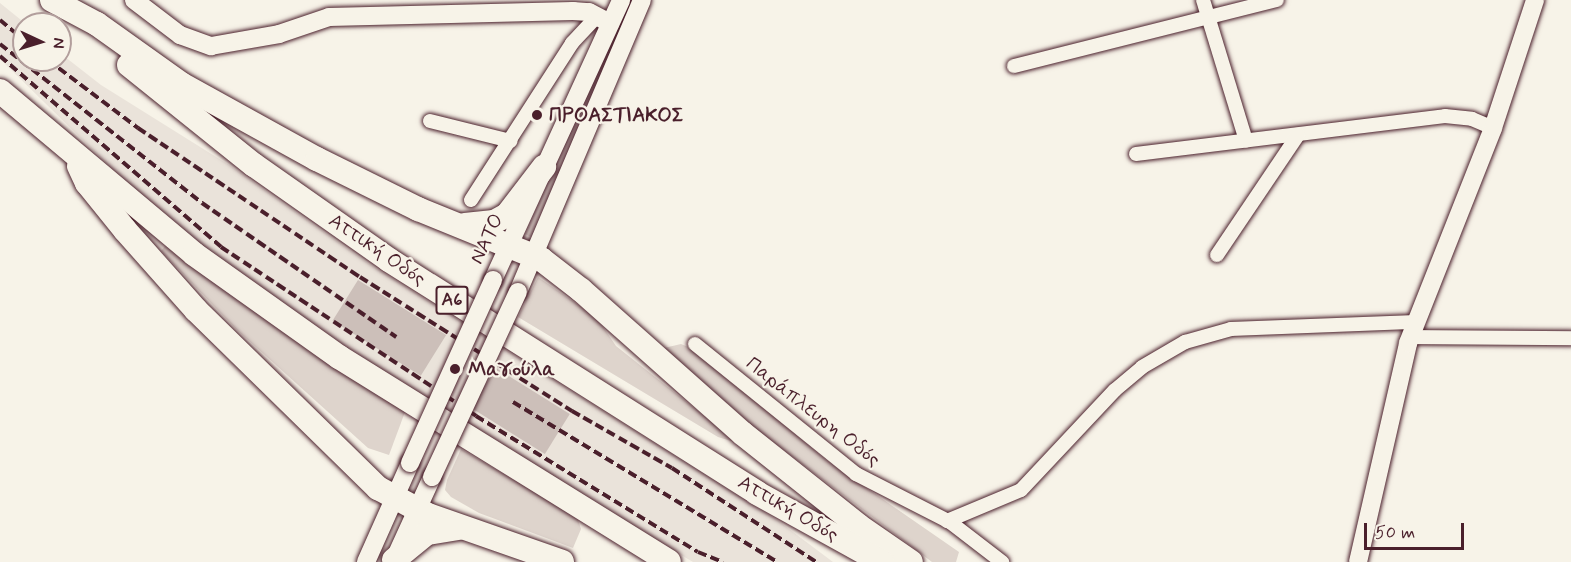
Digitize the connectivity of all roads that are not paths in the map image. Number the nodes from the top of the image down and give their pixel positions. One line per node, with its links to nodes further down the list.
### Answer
1 (47, 0): 37 (highway, Αττική Οδός / Α6)
2 (52, 0): 22 (highway)
3 (134, 0): 10 (main road)
4 (621, 0): 10 (main road, ΝΑΤΟ)
5 (642, 0): 24 (main road)
6 (1203, 0): 9 (street)
7 (1277, 0): 9 (street)
8 (1535, 0): 14 (main road)
9 (1209, 18): 11 (street); 17 (street)
10 (603, 20): 16 (street); 20 (main road, ΝΑΤΟ)
11 (1014, 66)
12 (0, 91): 18 (highway)
13 (430, 121): 16 (street)
14 (1493, 128): 15 (street); 26 (main road)
15 (1298, 135): 17 (street); 25 (street)
16 (511, 141): 21 (street)
17 (1246, 141): 19 (street)
18 (73, 153): 29 (highway); 36 (highway)
19 (1137, 154)
20 (544, 167): 22 (highway); 23 (main road, ΝΑΤΟ)
21 (471, 200)
22 (463, 225): 23 (highway)
23 (510, 245): 24 (highway); 29 (main road, ΝΑΤΟ, bridge)
24 (535, 255): 30 (main road, bridge); 38 (highway)
25 (1217, 255)
26 (1413, 330): 27 (street); 31 (street); 40 (main road)
27 (1571, 338)
28 (695, 344): 31 (street, Παράπλευρη Οδός)
29 (395, 497): 30 (highway); 34 (main road, ΝΑΤΟ)
30 (417, 509): 32 (highway); 33 (main road)
31 (946, 521): 39 (street, Παράπλευρη Οδός)
32 (468, 529): 33 (highway); 35 (highway)
33 (394, 561)
34 (366, 562)
35 (562, 562)
36 (669, 562)
37 (882, 562)
38 (911, 562)
39 (1002, 562)
40 (1358, 562)

